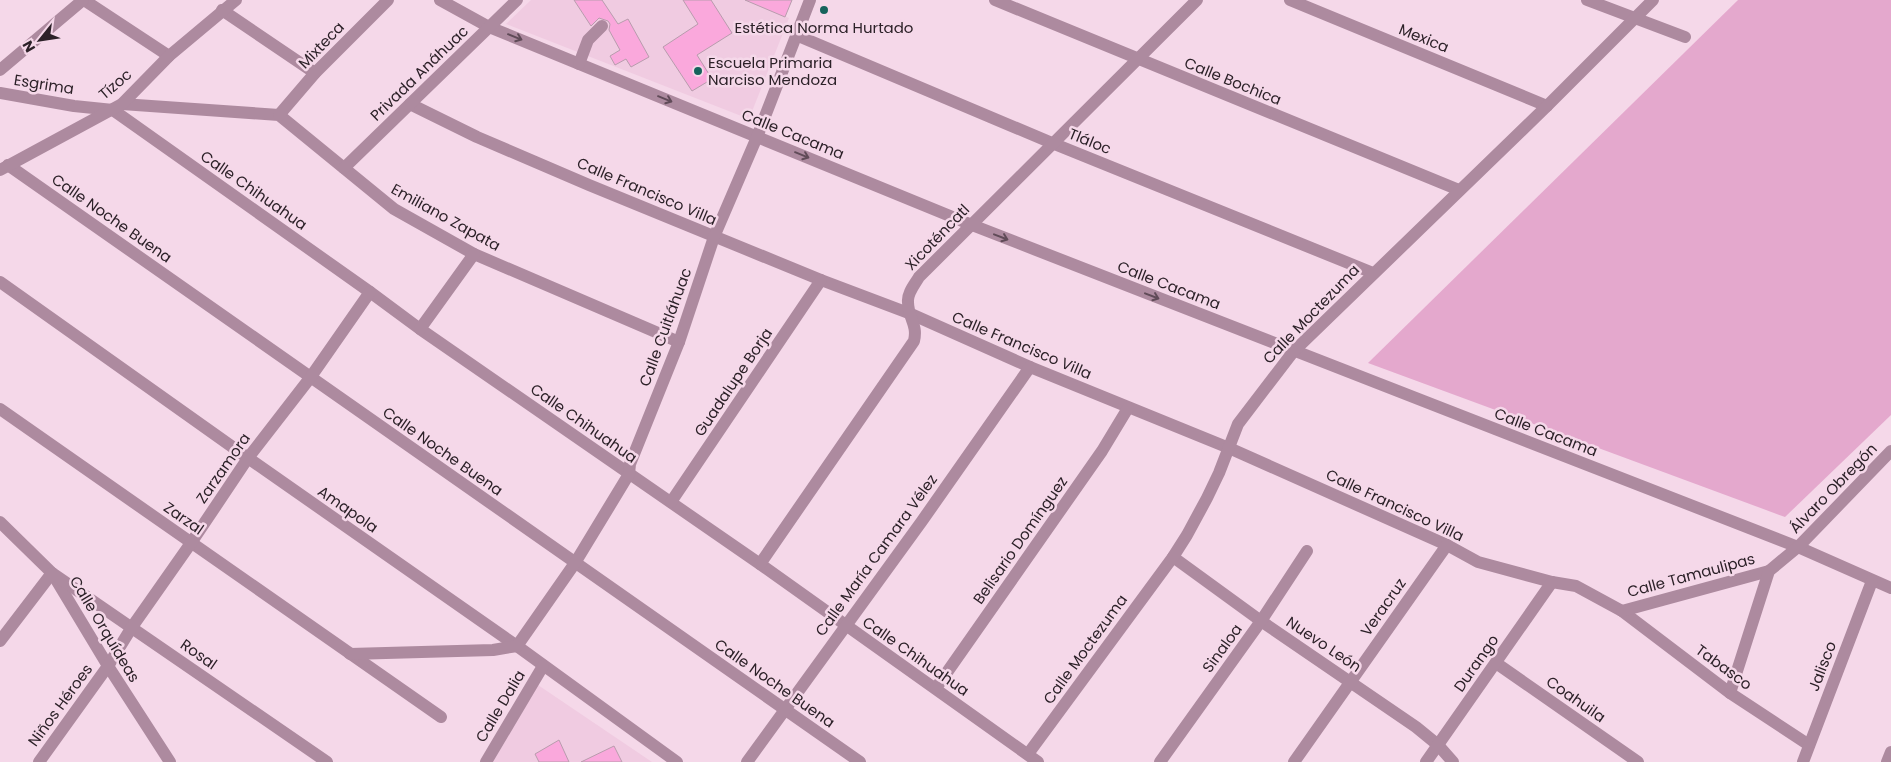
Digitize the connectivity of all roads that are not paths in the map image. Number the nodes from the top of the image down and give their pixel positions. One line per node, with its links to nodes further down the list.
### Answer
1 (83, 0): 18 (street); 21 (street)
2 (236, 0): 12 (street, Tízoc)
3 (388, 0): 22 (street, Mixteca)
4 (440, 0): 15 (street, Calle Cacama)
5 (517, 0): 15 (street, Privada Anáhuac)
6 (810, 0): 16 (street, Calle Cuitláhuac)
7 (995, 0): 19 (street, Calle Bochica)
8 (1197, 0): 19 (street, Xicoténcatl)
9 (1290, 0): 25 (street, Mexica)
10 (1587, 0): 13 (street)
11 (1653, 0): 13 (street, Calle Moctezuma)
12 (222, 10): 18 (street, Tízoc); 22 (street)
13 (1634, 19): 17 (street); 25 (street, Calle Moctezuma)
14 (602, 26): 20 (street)
15 (489, 27): 20 (street, Calle Cacama, one-way to 20); 24 (street, Privada Anáhuac)
16 (796, 35): 28 (street, Calle Cuitláhuac); 29 (street, Tláloc)
17 (1685, 37)
18 (169, 56): 26 (street, Tízoc)
19 (1137, 59): 29 (street, Xicoténcatl); 32 (street, Calle Bochica)
20 (579, 64): 28 (street, Calle Cacama, one-way to 28)
21 (0, 70)
22 (315, 73): 27 (street, Mixteca)
23 (0, 93): 26 (street, Esgrima)
24 (410, 104): 31 (street, Privada Anáhuac); 34 (street, Calle Francisco Villa)
25 (1547, 106): 32 (street, Calle Moctezuma)
26 (118, 107): 27 (street); 30 (street, Tízoc); 39 (street, Calle Chihuahua)
27 (279, 115): 31 (street, Emiliano Zapata)
28 (757, 137): 33 (street, Calle Cacama, one-way to 33); 34 (street, Calle Cuitláhuac)
29 (1052, 144): 33 (street, Xicoténcatl); 36 (street, Tláloc)
30 (4, 168): 45 (street, Calle Noche Buena)
31 (344, 168): 35 (street, Emiliano Zapata)
32 (1459, 190): 36 (street, Calle Moctezuma)
33 (972, 225): 40 (street, Xicoténcatl); 43 (street, Calle Cacama, one-way to 43)
34 (714, 237): 37 (street, Calle Francisco Villa); 42 (street, Calle Cuitláhuac)
35 (474, 254): 41 (street); 42 (street, Emiliano Zapata)
36 (1373, 273): 43 (street, Calle Moctezuma)
37 (821, 280): 40 (street, Calle Francisco Villa); 52 (street, Guadalupe Borja)
38 (0, 282): 50 (street, Amapola)
39 (370, 292): 41 (street, Calle Chihuahua); 45 (street, Zarzamora)
40 (911, 314): 44 (street, Calle Francisco Villa); 60 (street, Xicoténcatl)
41 (420, 329): 51 (street, Calle Chihuahua)
42 (679, 342): 51 (street, Calle Cuitláhuac)
43 (1293, 352): 48 (street, Calle Moctezuma); 56 (street, Calle Cacama)
44 (1030, 367): 46 (street, Calle Francisco Villa); 68 (street, Calle María Camara Vélez)
45 (310, 378): 50 (street, Zarzamora); 59 (street, Calle Noche Buena)
46 (1128, 408): 48 (street, Calle Francisco Villa); 77 (street, Belisario Domínguez)
47 (0, 409): 54 (street, Zarzal)
48 (1229, 448): 55 (street, Calle Francisco Villa); 58 (street, Calle Moctezuma)
49 (1891, 451): 56 (street, Álvaro Obregón)
50 (248, 458): 54 (street, Zarzamora); 71 (street, Amapola)
51 (629, 474): 52 (street, Calle Chihuahua); 59 (street, Calle Cuitláhuac)
52 (671, 502): 60 (street, Calle Chihuahua)
53 (0, 522): 62 (street, Calle Orquídeas)
54 (191, 543): 69 (street, Zarzamora); 72 (street, Zarzal)
55 (1447, 545): 64 (street, Calle Francisco Villa); 76 (street, Veracruz)
56 (1798, 547): 61 (street, Álvaro Obregón); 63 (street, Calle Cacama)
57 (1307, 551): 67 (street, Sinaloa)
58 (1173, 557): 67 (street, Nuevo León); 84 (street, Calle Moctezuma)
59 (575, 563): 71 (street, Calle Cuitláhuac); 79 (street, Calle Noche Buena)
60 (760, 564): 68 (street, Calle Chihuahua)
61 (1769, 571): 66 (street, Calle Tamaulipas); 78 (street)
62 (52, 573): 69 (street, Rosal); 70 (street); 74 (street, Calle Orquídeas)
63 (1872, 581): 65 (street, Calle Cacama); 82 (street, Jalisco)
64 (1552, 582): 66 (street, Calle Francisco Villa); 73 (street, Durango)
65 (1891, 588)
66 (1622, 611): 78 (street, Tabasco)
67 (1261, 621): 76 (street, Nuevo León); 92 (street, Sinaloa)
68 (845, 626): 77 (street, Calle Chihuahua); 79 (street, Calle María Camara Vélez)
69 (132, 627): 74 (street, Zarzamora); 87 (street, Rosal)
70 (0, 641)
71 (517, 646): 72 (street); 75 (street, Amapola)
72 (350, 654): 80 (street, Zarzal)
73 (1496, 663): 81 (street, Durango); 96 (street, Coahuila)
74 (108, 666): 85 (street, Calle Orquídeas); 86 (street, Niños Héroes)
75 (543, 666): 88 (street, Calle Dalia); 89 (street, Amapola)
76 (1351, 682): 81 (street, Nuevo León); 93 (street, Veracruz)
77 (936, 688): 84 (street, Calle Chihuahua)
78 (1730, 693): 82 (street, Tabasco)
79 (786, 709): 90 (street, Calle María Camara Vélez); 91 (street, Calle Noche Buena)
80 (441, 717)
81 (1438, 745): 94 (street, Durango); 95 (street, Nuevo León)
82 (1809, 745): 97 (street, Jalisco)
83 (1891, 752): 98 (street)
84 (1033, 758)
85 (167, 760)
86 (39, 762)
87 (327, 762)
88 (486, 762)
89 (677, 762)
90 (747, 762)
91 (860, 762)
92 (1160, 762)
93 (1294, 762)
94 (1426, 762)
95 (1453, 762)
96 (1638, 762)
97 (1803, 762)
98 (1888, 762)

